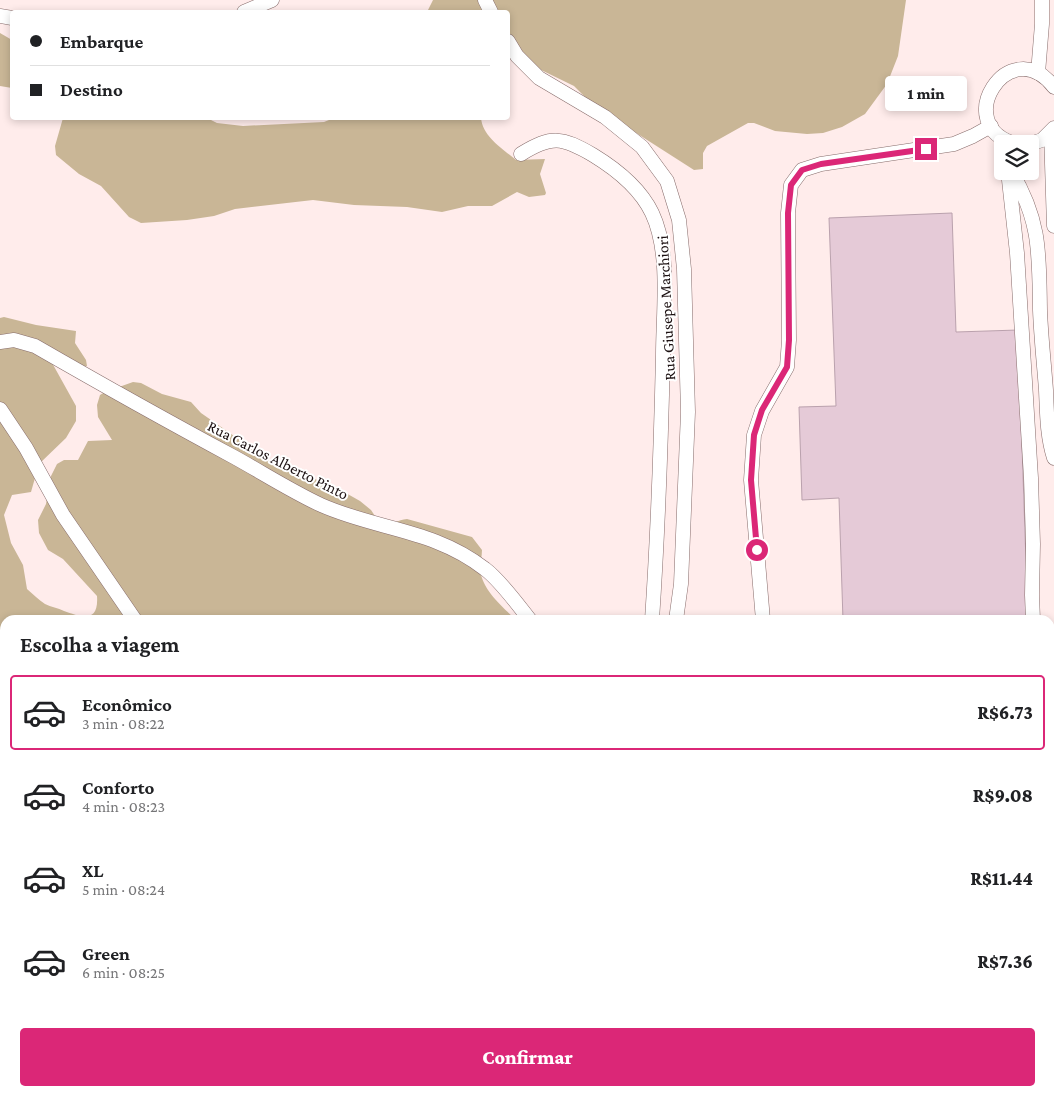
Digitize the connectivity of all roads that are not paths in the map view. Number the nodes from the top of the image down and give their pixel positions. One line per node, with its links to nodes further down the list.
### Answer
1 (272, 0): 3 (street)
2 (1042, 0): 5 (street)
3 (249, 10)
4 (510, 44): 23 (street, Rua Giusepe Marchiori)
5 (1038, 73): 6 (street); 8 (street)
6 (1054, 87)
7 (1052, 130): 11 (street); 15 (street)
8 (994, 131): 9 (street); 10 (street); 24 (street)
9 (996, 135)
10 (999, 135)
11 (1039, 141)
12 (521, 154): 22 (street)
13 (1010, 180): 25 (street)
14 (1015, 180): 18 (street)
15 (1054, 226)
16 (0, 342): 21 (street, Rua Carlos Alberto Pinto)
17 (0, 408): 20 (street)
18 (1050, 421): 19 (street)
19 (1054, 456)
20 (132, 615)
21 (526, 615)
22 (652, 615)
23 (677, 615)
24 (763, 615)
25 (1033, 615)

